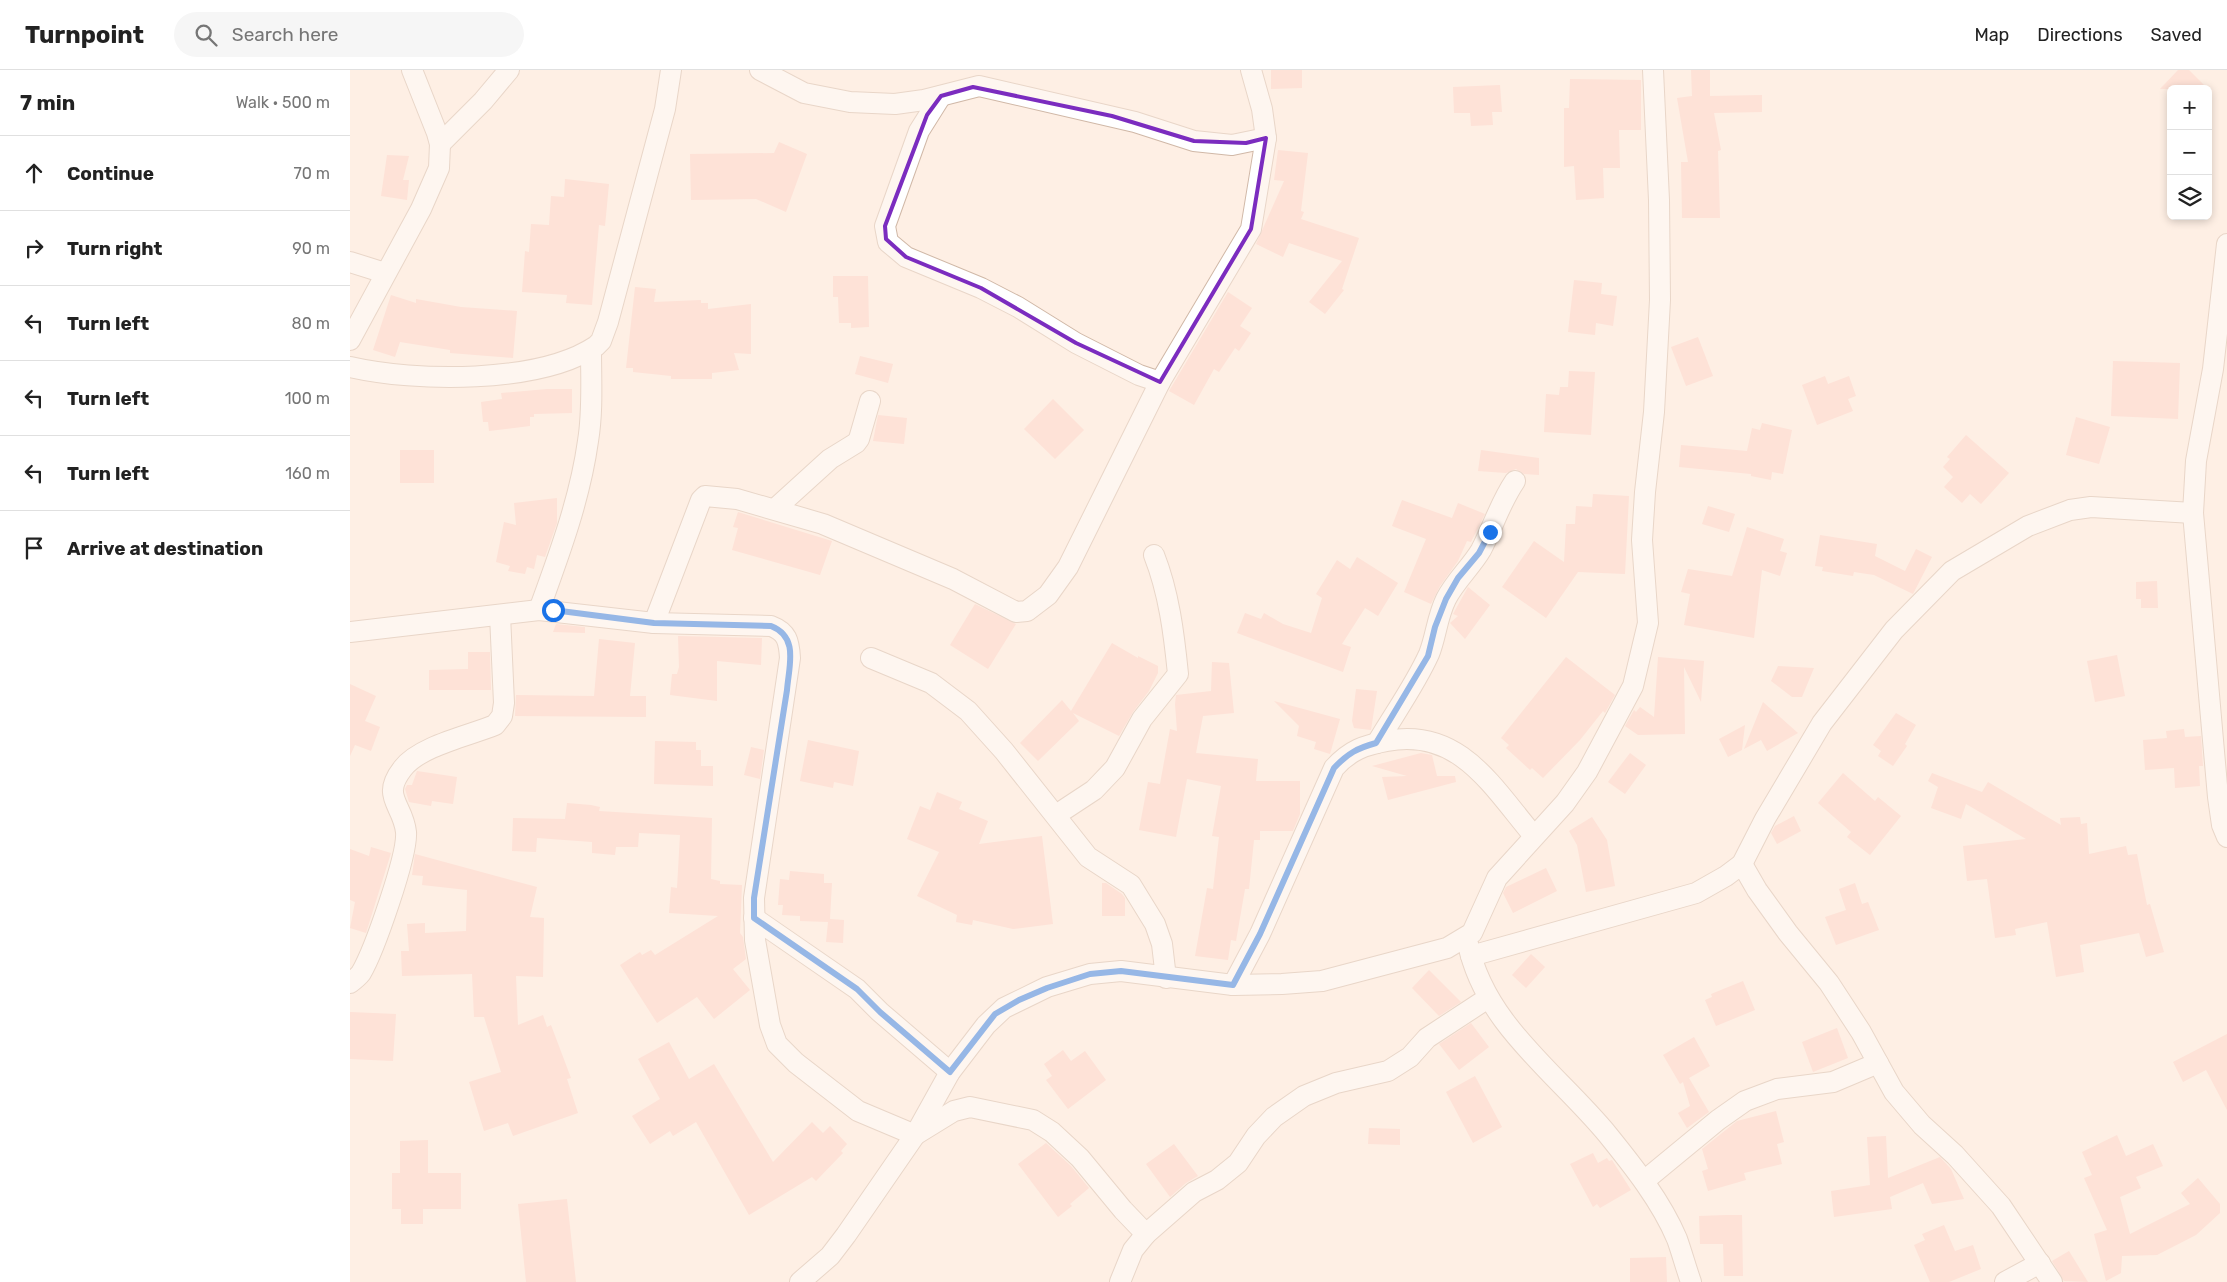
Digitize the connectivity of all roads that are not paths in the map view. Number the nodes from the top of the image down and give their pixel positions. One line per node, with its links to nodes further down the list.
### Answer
1 (412, 70): 9 (street)
2 (509, 70): 9 (street)
3 (671, 70): 14 (street)
4 (760, 70): 7 (street)
5 (1252, 70): 8 (street)
6 (1653, 70): 29 (street)
7 (941, 96): 8 (street); 16 (street)
8 (1266, 138): 16 (street)
9 (440, 144): 12 (street)
10 (2227, 244): 20 (street)
11 (350, 262): 12 (street)
12 (385, 273): 13 (street)
13 (350, 340)
14 (591, 350): 15 (street); 22 (street)
15 (350, 367)
16 (1160, 382): 19 (street)
17 (870, 401): 19 (street)
18 (1515, 481): 27 (street)
19 (775, 509): 24 (street)
20 (2193, 513): 30 (street); 31 (street)
21 (1154, 555): 28 (street)
22 (539, 610): 23 (street); 24 (street)
23 (500, 615): 25 (street); 35 (street)
24 (654, 623): 32 (street)
25 (350, 632)
26 (871, 658): 28 (street)
27 (1376, 743): 29 (street); 36 (street)
28 (1056, 814): 34 (street)
29 (1534, 836): 33 (street)
30 (2227, 837)
31 (1742, 864): 33 (street); 38 (street)
32 (754, 918): 39 (street); 40 (street)
33 (1469, 947): 36 (street); 37 (street)
34 (1166, 978): 36 (street); 39 (street)
35 (352, 980)
36 (1233, 985)
37 (1488, 998): 41 (street); 42 (street)
38 (1878, 1063): 41 (street); 43 (street)
39 (950, 1072): 40 (street)
40 (915, 1134): 42 (street); 44 (street)
41 (1644, 1181): 46 (street)
42 (1146, 1234): 45 (street)
43 (2040, 1263): 47 (street); 48 (street)
44 (800, 1282)
45 (1120, 1282)
46 (1691, 1282)
47 (2005, 1282)
48 (2052, 1282)

